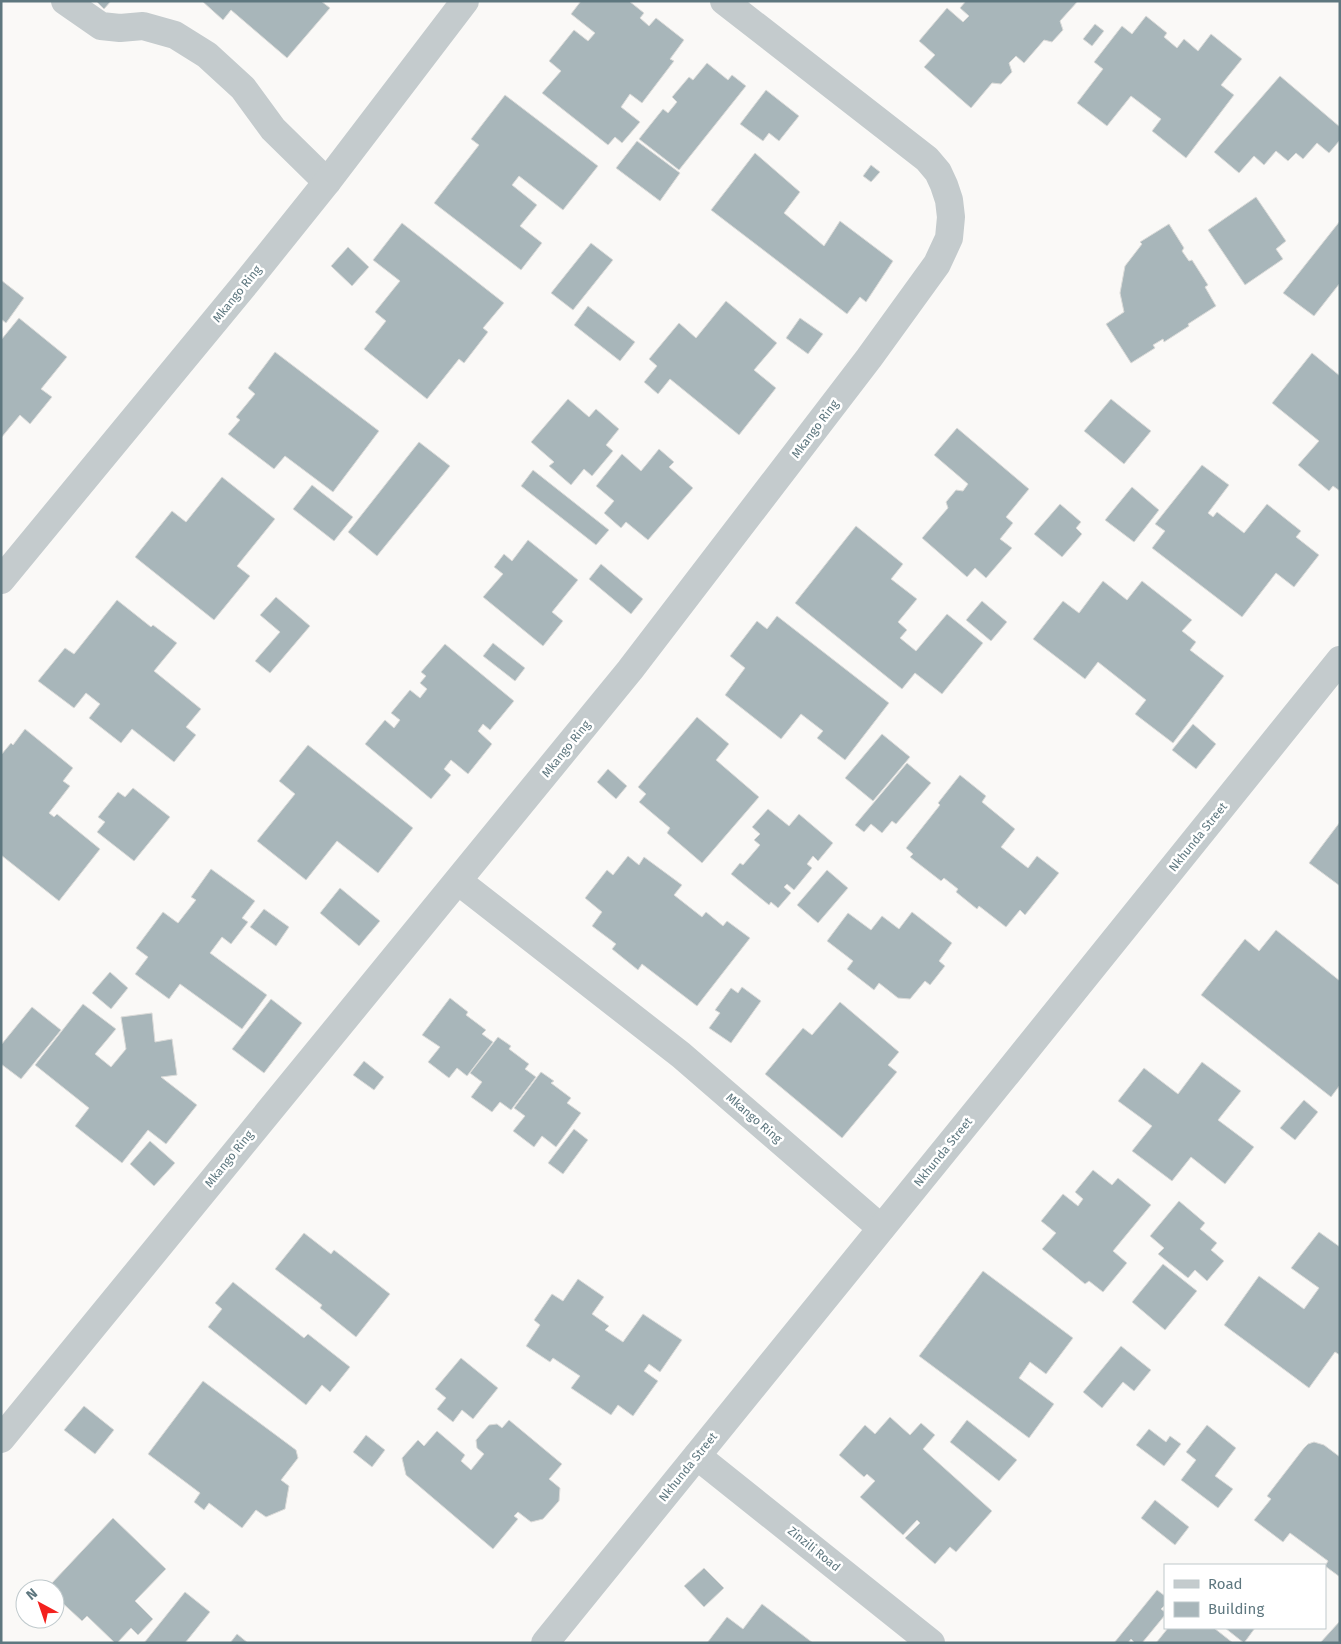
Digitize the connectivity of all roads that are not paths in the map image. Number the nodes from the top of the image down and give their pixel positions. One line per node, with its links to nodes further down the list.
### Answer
1 (64, 1): 4 (street)
2 (465, 1): 4 (street, Mkango Ring)
3 (724, 1): 7 (street, Mkango Ring)
4 (327, 182): 5 (street, Mkango Ring)
5 (1, 580)
6 (1340, 660): 8 (street, Nkhunda Street)
7 (458, 881): 8 (street, Mkango Ring); 9 (street, Mkango Ring)
8 (881, 1228): 10 (street, Nkhunda Street)
9 (1, 1439)
10 (697, 1456): 11 (street, Nkhunda Street); 12 (street, Zinzili Road)
11 (545, 1643)
12 (931, 1643)

